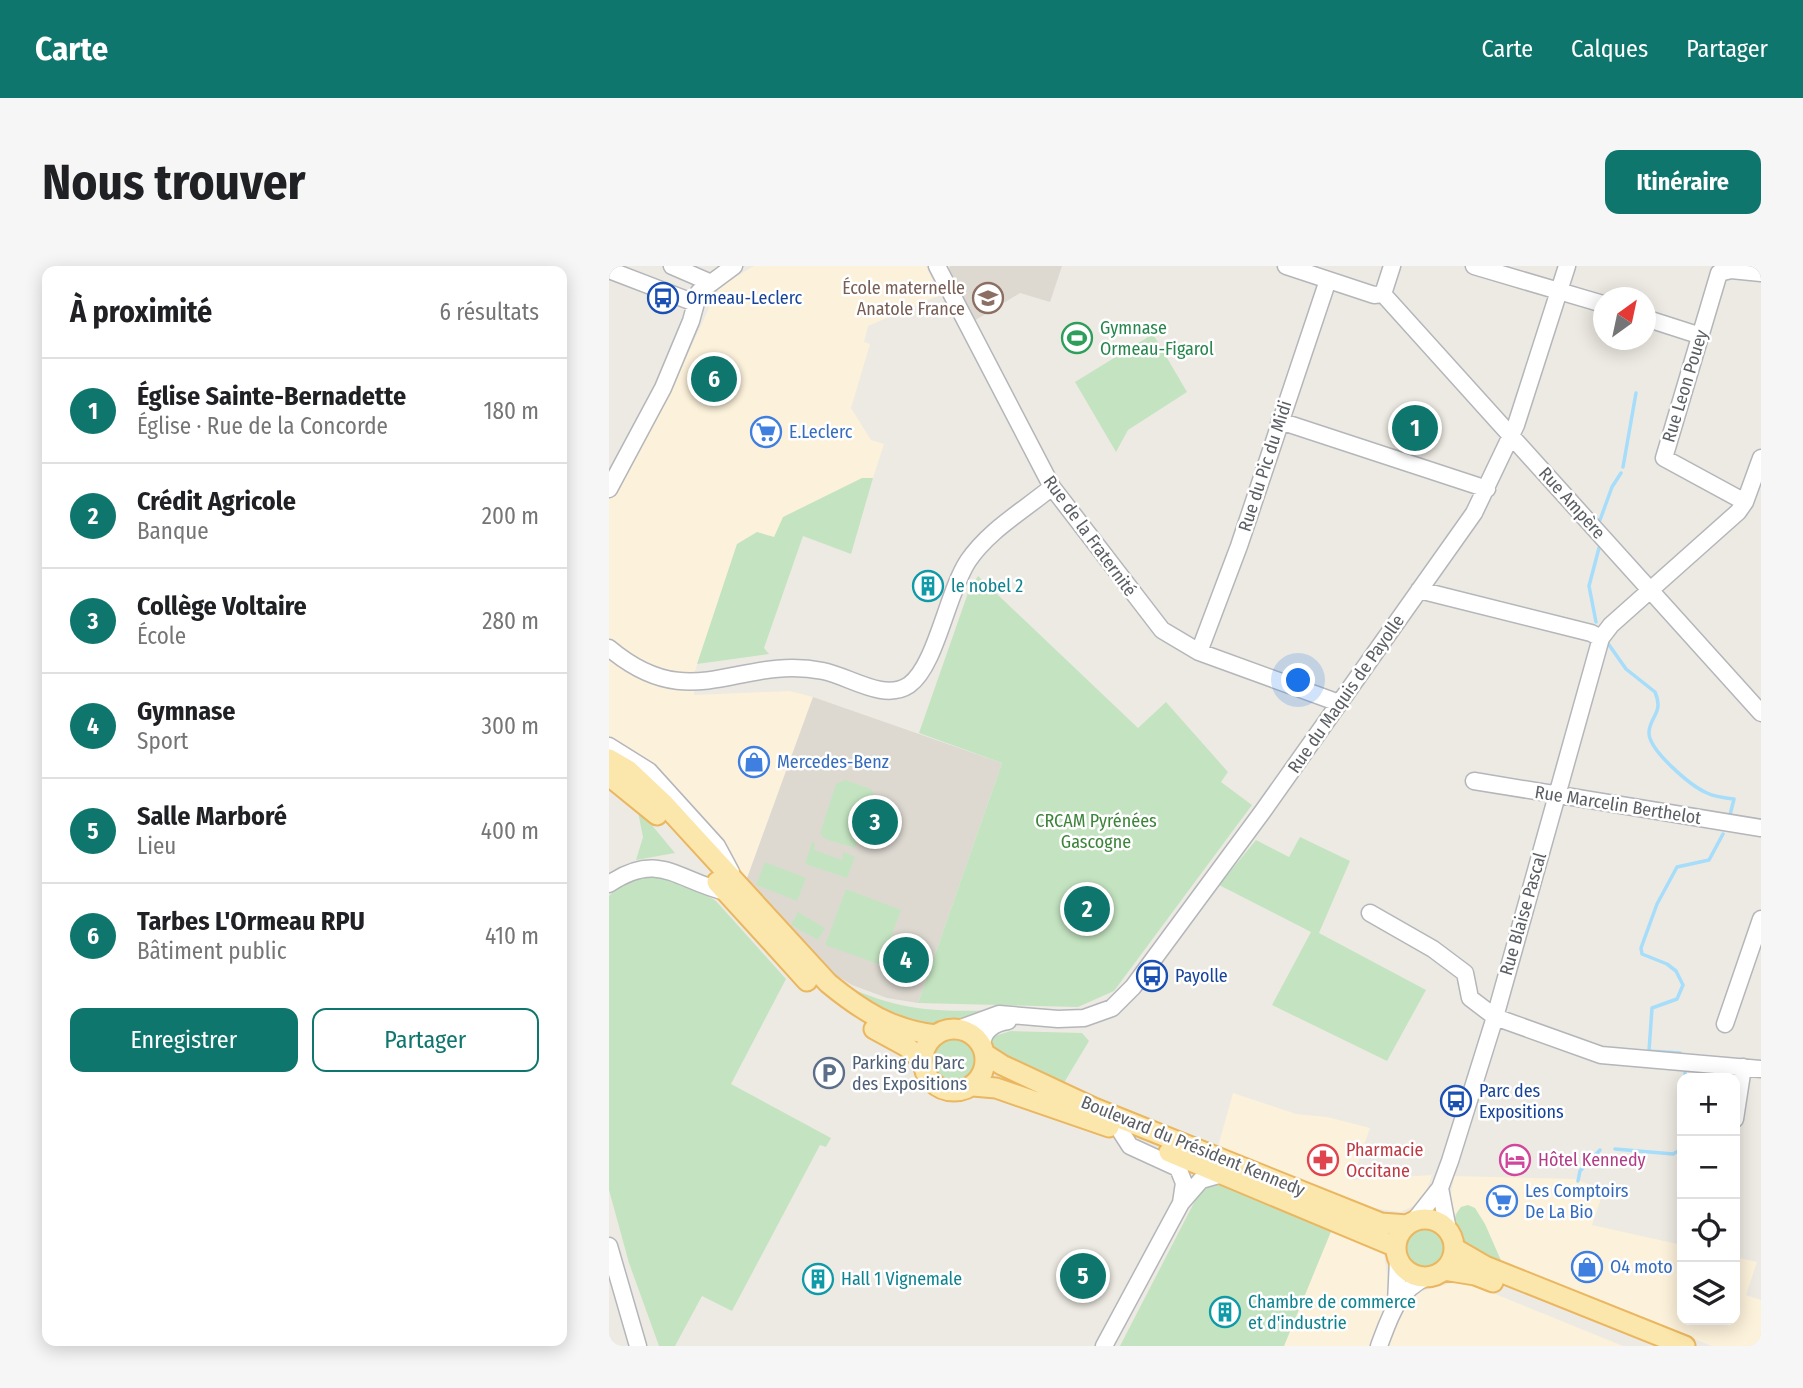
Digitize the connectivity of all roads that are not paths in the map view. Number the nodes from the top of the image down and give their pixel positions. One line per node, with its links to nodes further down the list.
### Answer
1 (672, 266): 12 (street)
2 (734, 266): 12 (street)
3 (937, 266): 22 (street, Rue de la Fraternité)
4 (1286, 266): 11 (street)
5 (1392, 266): 14 (street)
6 (1474, 266): 13 (street)
7 (1567, 266): 13 (street, Rue du Maquis de Payolle)
8 (609, 270): 16 (street)
9 (1716, 270): 10 (street); 18 (street, Rue Leon Pouey)
10 (1761, 273)
11 (1328, 280): 14 (street); 19 (street, Rue du Pic du Midi)
12 (709, 282): 16 (street)
13 (1561, 292): 15 (street); 20 (street, Rue du Maquis de Payolle)
14 (1383, 294): 20 (street, Rue Ampère)
15 (1593, 301)
16 (695, 303): 23 (street)
17 (1656, 321): 18 (street)
18 (1701, 336): 25 (street, Rue Leon Pouey)
19 (1279, 424): 24 (street); 30 (street, Rue du Pic du Midi)
20 (1511, 437): 24 (street, Rue du Maquis de Payolle); 27 (street, Rue Ampère)
21 (1761, 458): 25 (street)
22 (1052, 487): 29 (street); 30 (street, Rue de la Fraternité)
23 (609, 489)
24 (1487, 489): 26 (street, Rue du Maquis de Payolle)
25 (1745, 502): 27 (street)
26 (1419, 590): 28 (street); 31 (street, Rue du Maquis de Payolle)
27 (1650, 590): 28 (street); 32 (street, Rue Ampère)
28 (1601, 638): 37 (street, Rue Blaise Pascal)
29 (609, 648)
30 (1199, 652): 31 (street, Rue de la Fraternité)
31 (1339, 704): 43 (street, Rue du Maquis de Payolle)
32 (1761, 713)
33 (609, 746): 40 (street)
34 (609, 759): 40 (main road)
35 (609, 776): 40 (main road)
36 (1475, 781): 37 (street, Rue Marcelin Berthelot)
37 (1557, 795): 38 (street, Rue Marcelin Berthelot); 44 (street, Rue Blaise Pascal)
38 (1761, 828)
39 (609, 884): 40 (street)
40 (730, 886): 47 (main road); 49 (main road)
41 (1370, 914): 44 (street)
42 (1761, 919): 45 (street)
43 (1021, 1017): 46 (street, Rue du Maquis de Payolle); 48 (street, Rue du Maquis de Payolle)
44 (1495, 1017): 50 (street); 56 (street, Rue Blaise Pascal)
45 (1725, 1024)
46 (958, 1029): 47 (main road); 48 (main road)
47 (936, 1035): 49 (main road)
48 (984, 1049): 52 (main road); 58 (main road, Boulevard du Président Kennedy)
49 (923, 1061): 52 (main road)
50 (1743, 1067): 51 (street); 53 (street)
51 (1761, 1069)
52 (973, 1086): 54 (main road, Boulevard du Président Kennedy)
53 (1740, 1086)
54 (1121, 1132): 55 (main road, Boulevard du Président Kennedy); 57 (street)
55 (1222, 1174): 57 (street); 61 (main road, Boulevard du Président Kennedy)
56 (1440, 1188): 58 (street, Rue Blaise Pascal); 59 (street, Rue Blaise Pascal)
57 (1181, 1203): 65 (street)
58 (1410, 1223): 59 (main road); 61 (main road)
59 (1451, 1239): 62 (main road); 68 (main road)
60 (609, 1246): 64 (street)
61 (1397, 1254): 62 (main road); 63 (street)
62 (1435, 1273): 63 (street); 67 (main road)
63 (1395, 1303): 66 (street)
64 (638, 1346)
65 (1104, 1346)
66 (1379, 1346)
67 (1650, 1346)
68 (1685, 1346)

